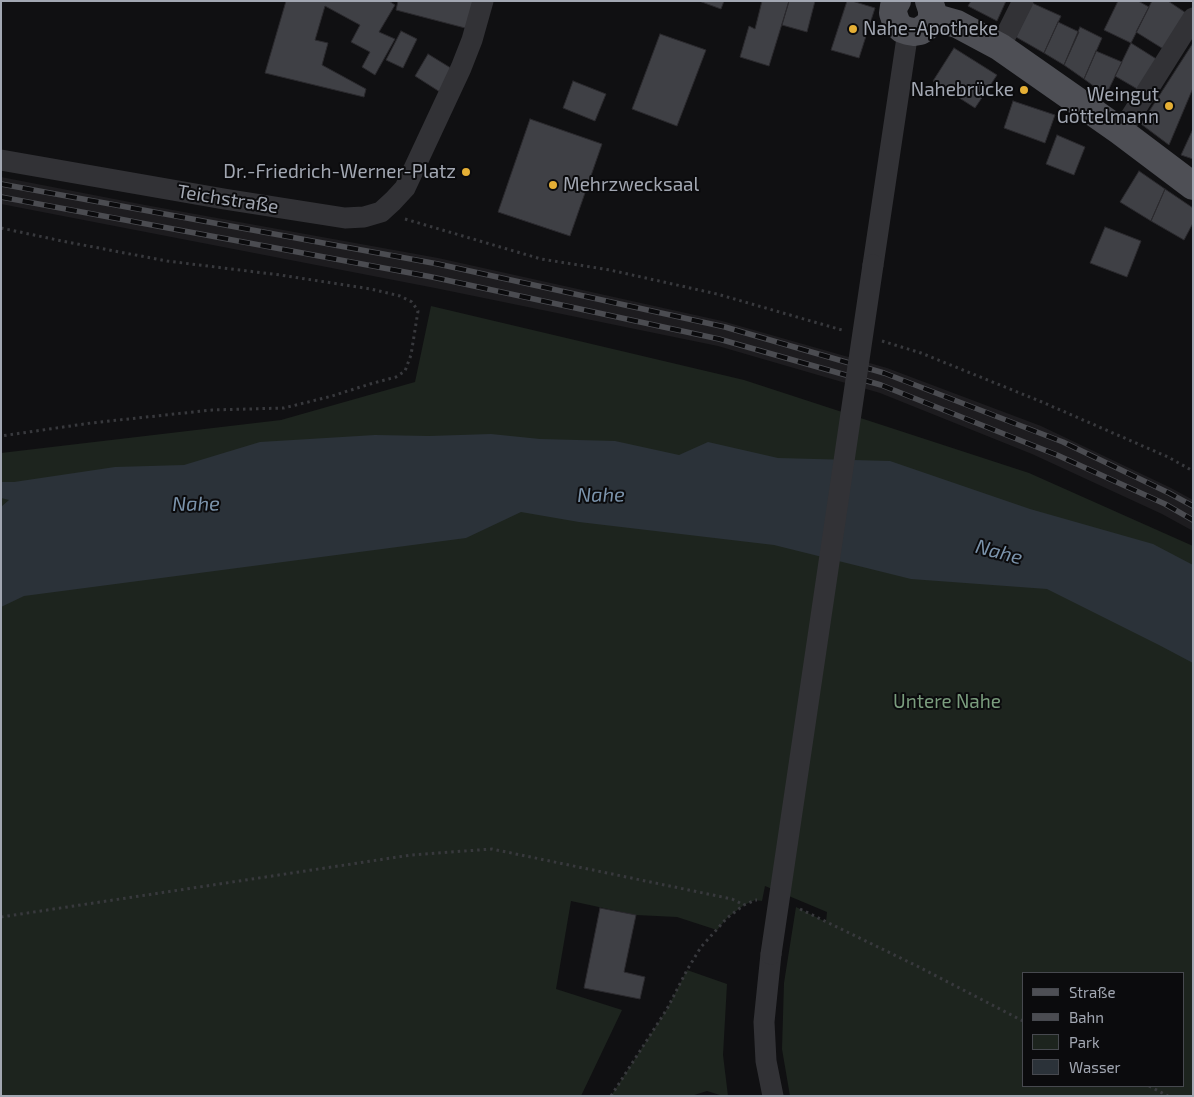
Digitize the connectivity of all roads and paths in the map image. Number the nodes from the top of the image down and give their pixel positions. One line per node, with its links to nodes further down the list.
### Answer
1 (483, 1): 11 (street, Teichstraße)
2 (897, 1): 6 (main road)
3 (1023, 1): 7 (street)
4 (930, 9): 6 (main road); 7 (main road)
5 (1193, 18): 8 (street)
6 (908, 31): 24 (street, bridge)
7 (1000, 48): 8 (main road)
8 (1120, 131): 10 (main road)
9 (1, 160): 11 (street, Teichstraße)
10 (1193, 186)
11 (381, 212): 13 (path)
12 (1, 228): 15 (path)
13 (850, 332)
14 (879, 341): 16 (path)
15 (1, 436)
16 (1193, 471)
17 (762, 901): 18 (path)
18 (744, 905): 20 (path); 23 (path)
19 (796, 907): 21 (path)
20 (1, 917)
21 (1022, 1020)
22 (1151, 1087): 25 (path)
23 (611, 1096)
24 (773, 1096)
25 (1168, 1096)

